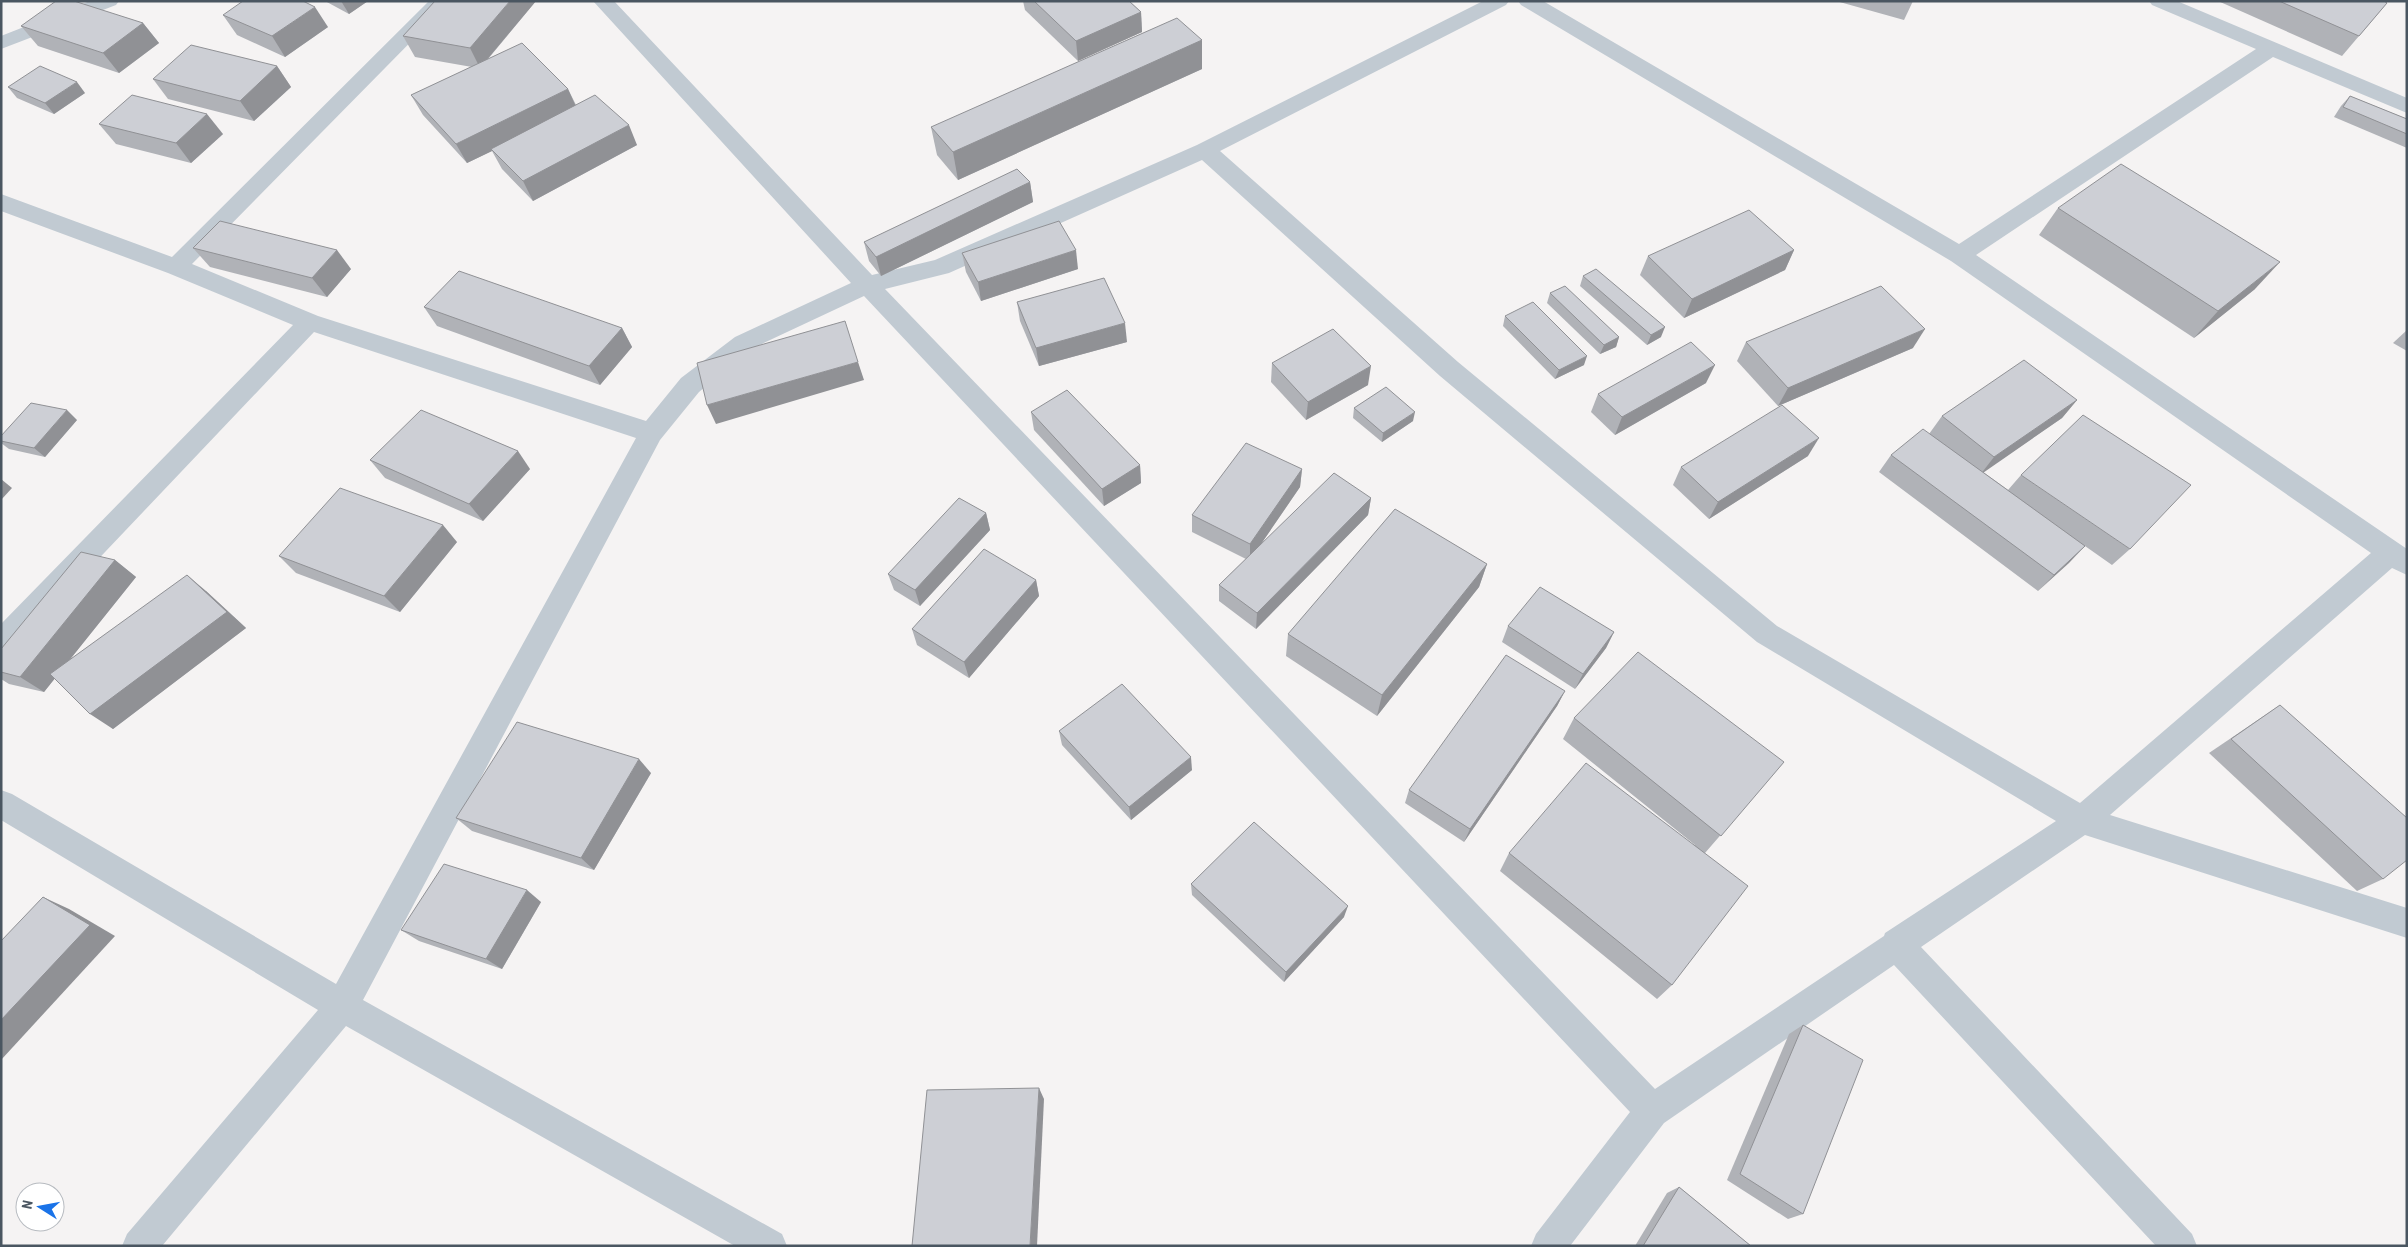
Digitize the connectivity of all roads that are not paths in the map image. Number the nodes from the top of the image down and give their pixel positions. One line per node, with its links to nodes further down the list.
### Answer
1 (110, 1): 7 (street)
2 (441, 1): 13 (street)
3 (603, 1): 14 (street)
4 (1499, 1): 10 (street)
5 (1528, 1): 12 (street)
6 (2159, 1): 8 (street)
7 (4, 41)
8 (2272, 48): 9 (street); 12 (street)
9 (2407, 106)
10 (1205, 150): 14 (street); 20 (street)
11 (1, 202): 13 (street)
12 (1959, 255): 17 (street)
13 (176, 267): 15 (street)
14 (866, 285): 16 (street); 24 (street)
15 (310, 322): 16 (street); 18 (street)
16 (651, 433): 23 (street)
17 (2399, 559): 20 (street)
18 (1, 643)
19 (1, 804): 23 (street)
20 (2082, 820): 21 (street); 22 (street)
21 (2407, 923)
22 (1896, 944): 24 (street); 28 (street)
23 (342, 1006): 25 (street); 26 (street)
24 (1652, 1111): 27 (street)
25 (140, 1246)
26 (770, 1246)
27 (1548, 1246)
28 (2180, 1246)

